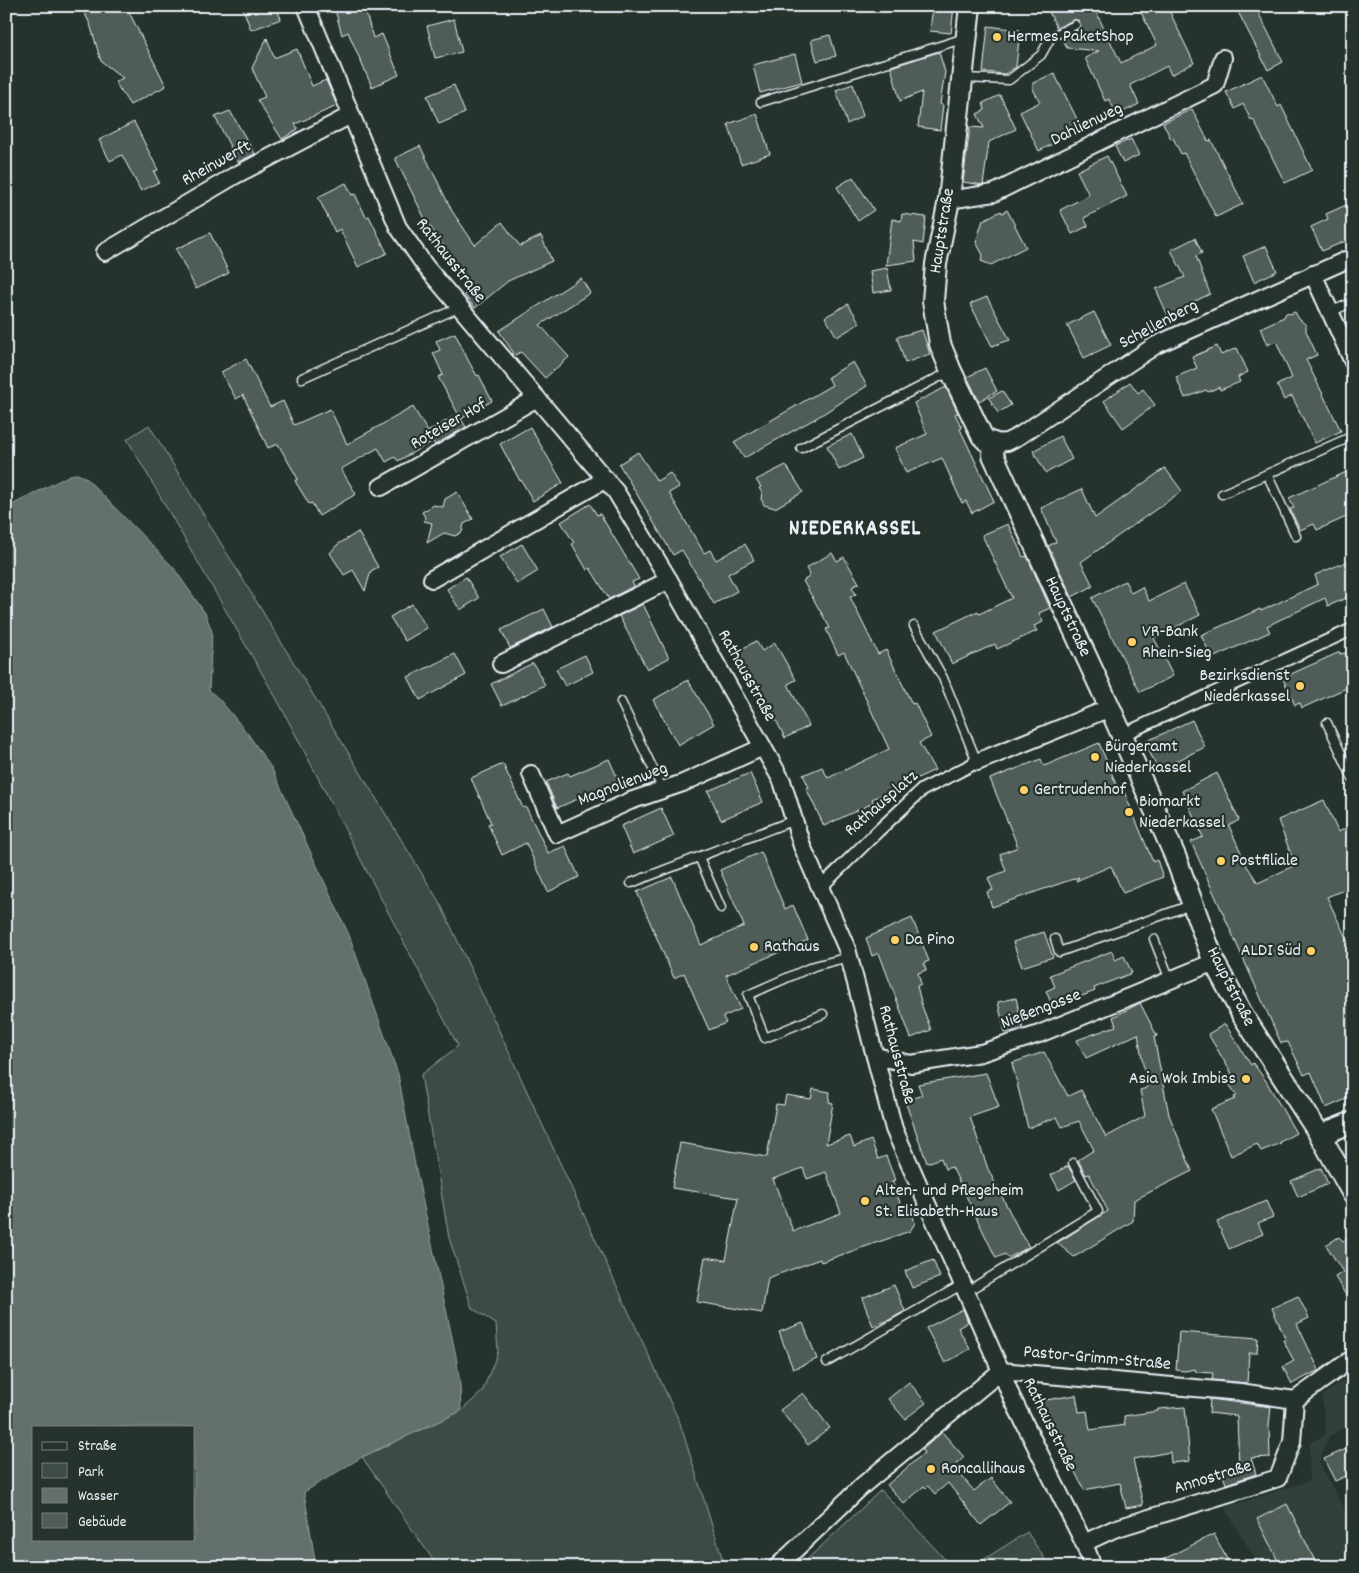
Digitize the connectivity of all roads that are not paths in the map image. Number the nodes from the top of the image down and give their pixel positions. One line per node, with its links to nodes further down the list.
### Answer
1 (306, 6): 8 (street, Rathausstraße)
2 (970, 6): 4 (street, Hauptstraße)
3 (1075, 25): 6 (lane)
4 (966, 38): 6 (street, Hauptstraße); 7 (lane)
5 (1223, 58): 9 (street, Dahlienweg)
6 (962, 78): 9 (street, Hauptstraße)
7 (761, 102)
8 (351, 115): 10 (street, Rheinwerft); 14 (street, Rathausstraße)
9 (949, 200): 17 (street, Hauptstraße)
10 (105, 252)
11 (1353, 257): 12 (street, Schellenberg)
12 (1313, 274): 15 (street); 21 (street, Schellenberg)
13 (1353, 302): 15 (lane)
14 (460, 307): 18 (lane); 19 (street, Rathausstraße)
15 (1330, 312): 16 (street)
16 (1353, 362)
17 (951, 371): 21 (street, Hauptstraße); 22 (lane)
18 (302, 378)
19 (536, 398): 24 (street, Rathausstraße); 25 (street, Roteiser Hof)
20 (1353, 436): 23 (lane)
21 (994, 443): 34 (street, Hauptstraße)
22 (801, 448)
23 (1267, 474): 26 (lane); 27 (lane)
24 (606, 480): 28 (street); 29 (street, Rathausstraße)
25 (381, 487)
26 (1222, 494)
27 (1296, 536)
28 (432, 579)
29 (669, 580): 32 (street); 37 (street, Rathausstraße)
30 (914, 626): 38 (lane)
31 (1353, 629): 36 (street)
32 (501, 664)
33 (621, 702): 41 (lane)
34 (1110, 708): 36 (street, Hauptstraße); 38 (street, Rathausplatz)
35 (1327, 723): 40 (lane)
36 (1122, 735): 46 (street, Hauptstraße)
37 (763, 747): 41 (street, Magnolienweg); 42 (street, Rathausstraße)
38 (977, 762): 45 (street, Rathausplatz)
39 (531, 774): 41 (street, Magnolienweg)
40 (1353, 779)
41 (663, 790)
42 (794, 820): 43 (lane); 45 (street, Rathausstraße)
43 (699, 857): 44 (lane); 47 (lane)
44 (631, 883)
45 (821, 887): 50 (street, Rathausstraße)
46 (1193, 904): 49 (lane); 51 (street, Hauptstraße)
47 (720, 908)
48 (1154, 939): 52 (lane)
49 (1055, 940)
50 (850, 957): 53 (lane); 54 (street, Rathausstraße)
51 (1214, 962): 52 (street, Nießengasse); 56 (street, Hauptstraße)
52 (1170, 980): 54 (street, Nießengasse)
53 (823, 1014)
54 (875, 1056): 59 (street, Rathausstraße)
55 (1353, 1122): 56 (street)
56 (1320, 1135): 58 (street, Hauptstraße)
57 (1074, 1163): 59 (lane)
58 (1353, 1194)
59 (965, 1288): 61 (lane); 62 (street, Rathausstraße)
60 (1353, 1358): 63 (street)
61 (826, 1362)
62 (1001, 1371): 63 (street, Pastor-Grimm-Straße); 64 (street, Rathausstraße); 65 (street, Pastor-Grimm-Straße)
63 (1295, 1400): 64 (street, Annostraße)
64 (1084, 1543): 66 (street, Rathausstraße)
65 (777, 1567)
66 (1093, 1567)

